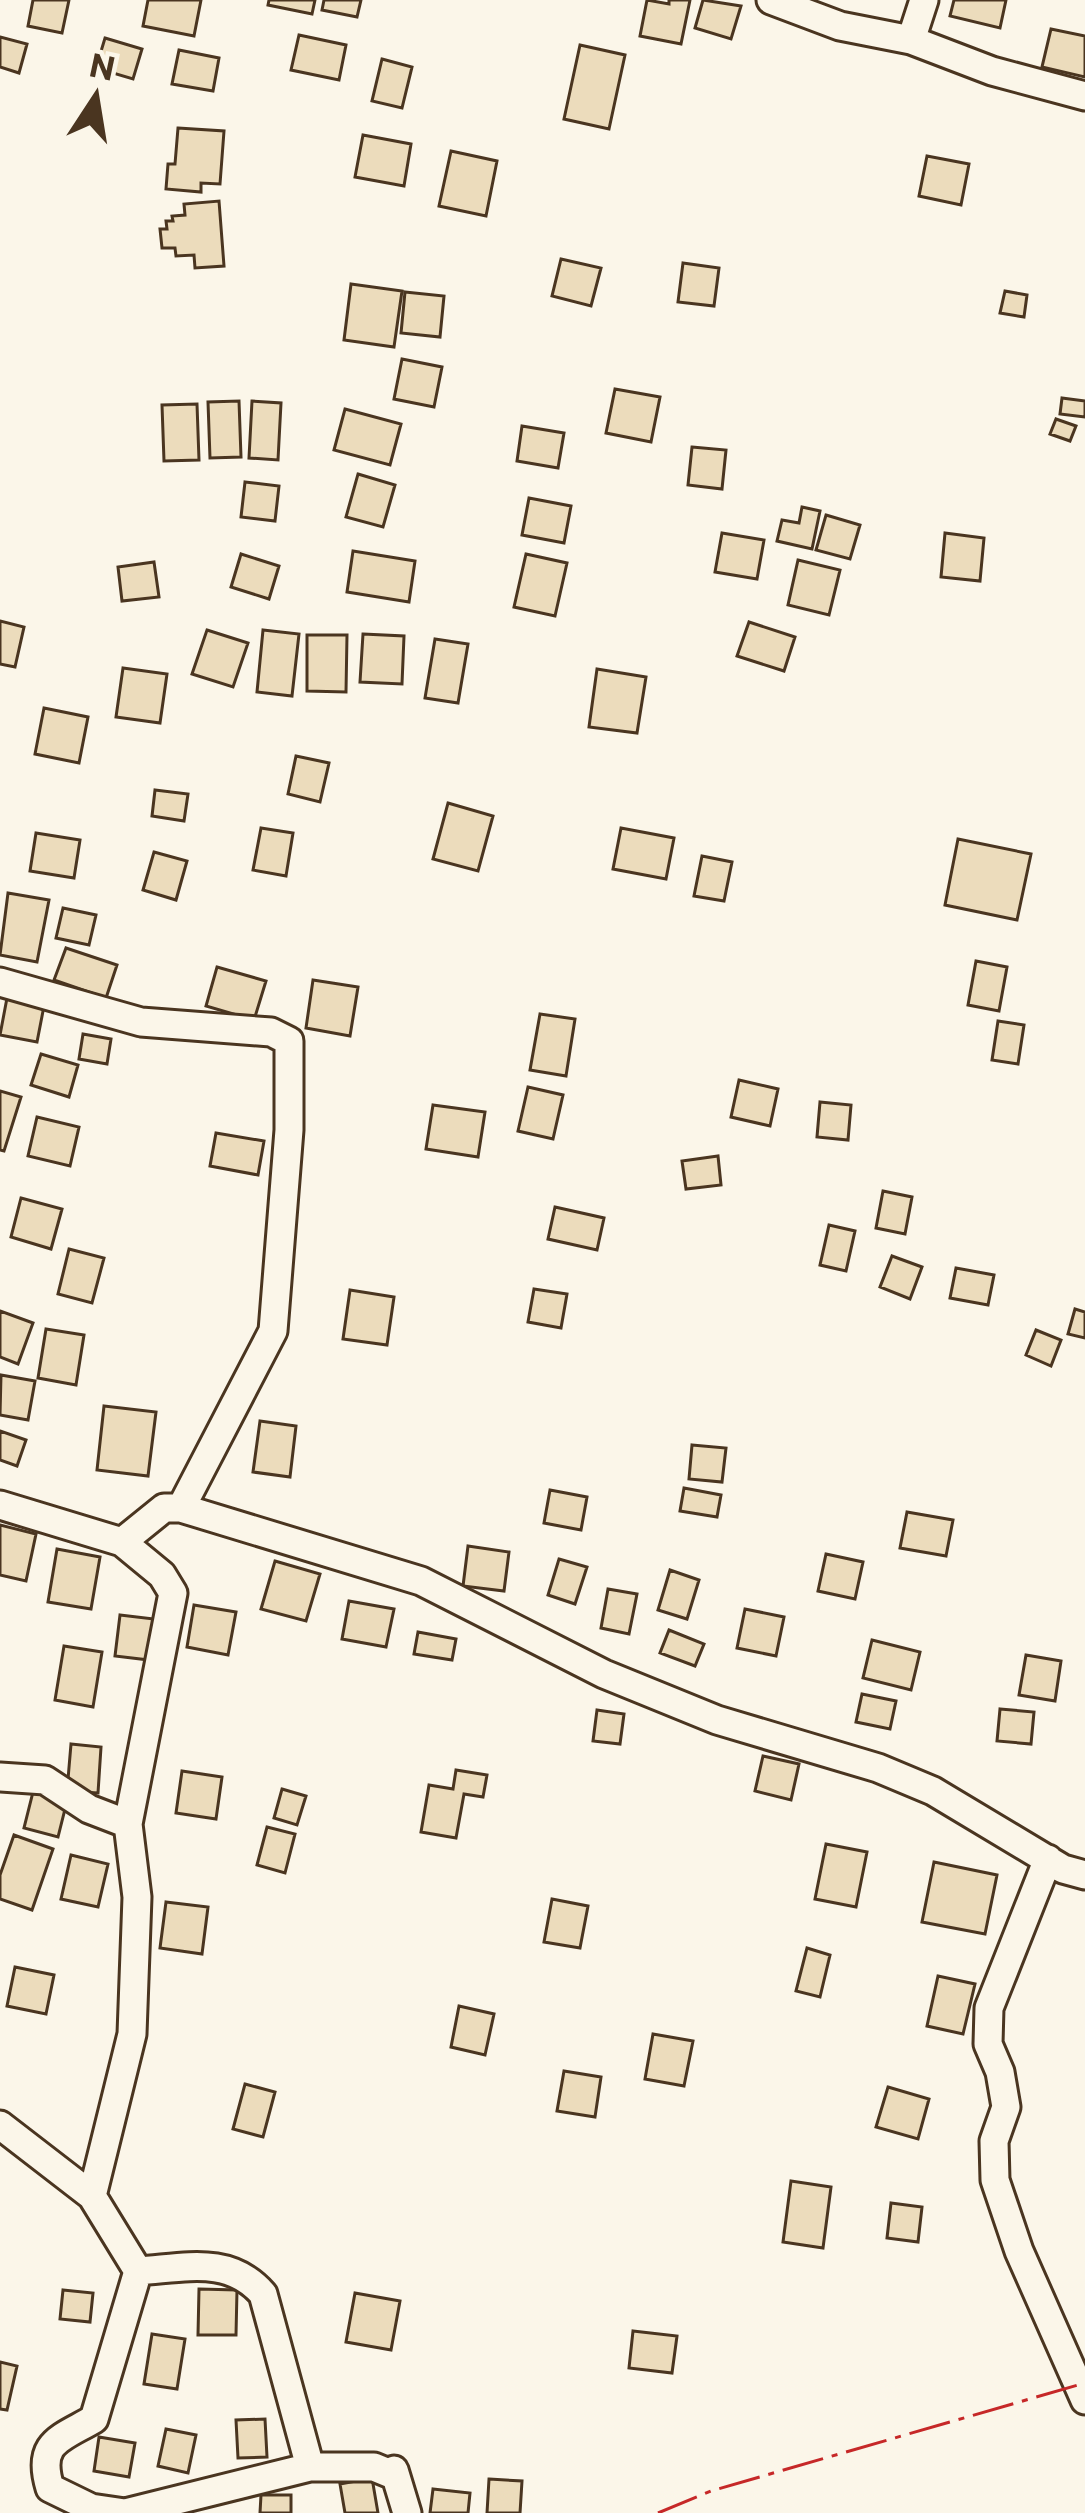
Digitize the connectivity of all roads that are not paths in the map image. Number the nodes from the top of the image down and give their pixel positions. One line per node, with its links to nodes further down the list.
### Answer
1 (771, 0): 3 (street)
2 (924, 0): 3 (street)
3 (911, 40): 4 (street)
4 (1085, 96)
5 (0, 982): 7 (street)
6 (0, 1504): 8 (street)
7 (181, 1508): 8 (street); 11 (street)
8 (122, 1542): 10 (street)
9 (0, 1777): 10 (street)
10 (128, 1824): 14 (street)
11 (1048, 1859): 12 (street); 16 (street)
12 (1085, 1875)
13 (0, 2125): 14 (street)
14 (92, 2196): 15 (street)
15 (138, 2271): 17 (street); 18 (street)
16 (1085, 2400)
17 (310, 2467): 18 (street); 19 (street)
18 (124, 2513)
19 (407, 2513)

